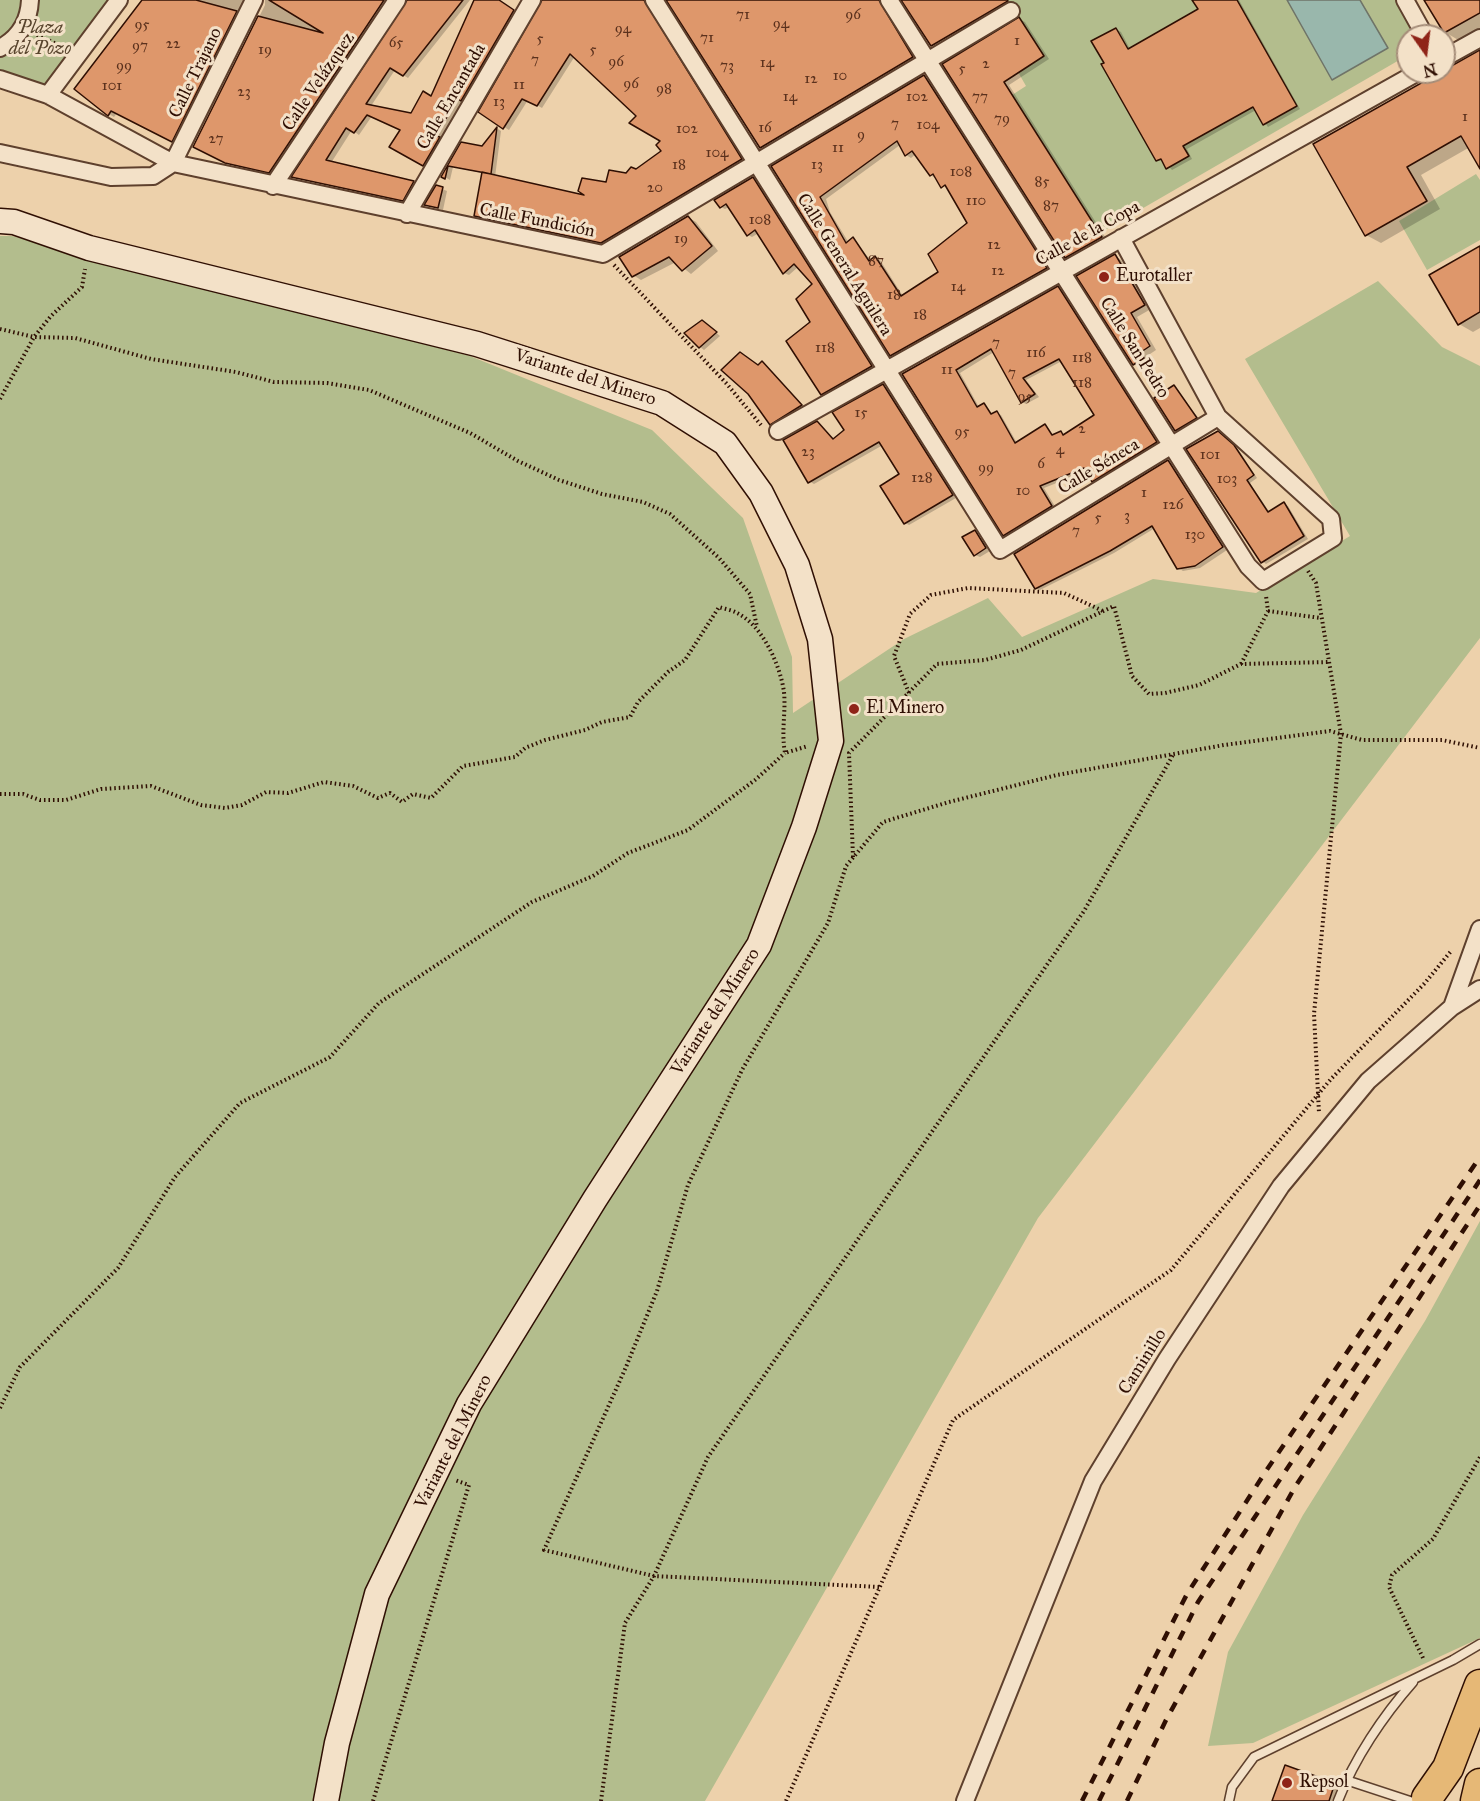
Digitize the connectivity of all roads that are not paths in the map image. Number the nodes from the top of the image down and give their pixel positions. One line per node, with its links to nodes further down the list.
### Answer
1 (30, 0): 12 (street)
2 (119, 0): 17 (street)
3 (254, 0): 20 (street, Calle Trajano)
4 (397, 0): 21 (street, Calle Velázquez)
5 (532, 0): 22 (street, Calle Encantada)
6 (654, 0): 19 (street, Calle General Aguilera)
7 (889, 0): 14 (street, Calle San Pedro)
8 (1405, 0): 10 (street)
9 (1011, 11): 14 (street, Calle Fundición)
10 (1418, 24)
11 (1480, 38): 13 (street)
12 (0, 48)
13 (1456, 51)
14 (929, 61): 19 (street, Calle Fundición); 25 (street, Calle San Pedro)
15 (0, 79): 17 (street, Calle Fundición)
16 (1396, 84): 24 (street, Calle de la Copa)
17 (48, 95): 20 (street, Calle Fundición)
18 (0, 153): 20 (street)
19 (757, 162): 22 (street, Calle Fundición); 26 (street, Calle General Aguilera)
20 (172, 163): 21 (street, Calle Fundición)
21 (273, 186): 22 (street, Calle Fundición)
22 (406, 214)
23 (0, 221): 40 (street, Variante del Minero)
24 (1120, 238): 25 (street, Calle de la Copa); 27 (street)
25 (1063, 271): 26 (street, Calle de la Copa); 29 (street, Calle San Pedro)
26 (886, 370): 28 (street, Calle de la Copa); 30 (street, Calle General Aguilera)
27 (1218, 417): 29 (street, Calle Séneca); 29 (street, Calle San Pedro)
28 (778, 431)
29 (1172, 446): 30 (street, Calle Séneca)
30 (1000, 550)
31 (1480, 928): 33 (street, Caminillo)
32 (1480, 988): 33 (street, Caminillo)
33 (1452, 1006): 41 (street, Caminillo)
34 (1480, 1644): 35 (lane)
35 (1417, 1677): 37 (lane); 42 (lane)
36 (1480, 1685): 39 (highway)
37 (1346, 1780): 39 (lane); 43 (lane)
38 (1480, 1784): 44 (highway)
39 (1425, 1800)
40 (326, 1801)
41 (965, 1801)
42 (1229, 1801)
43 (1338, 1801)
44 (1476, 1801)

